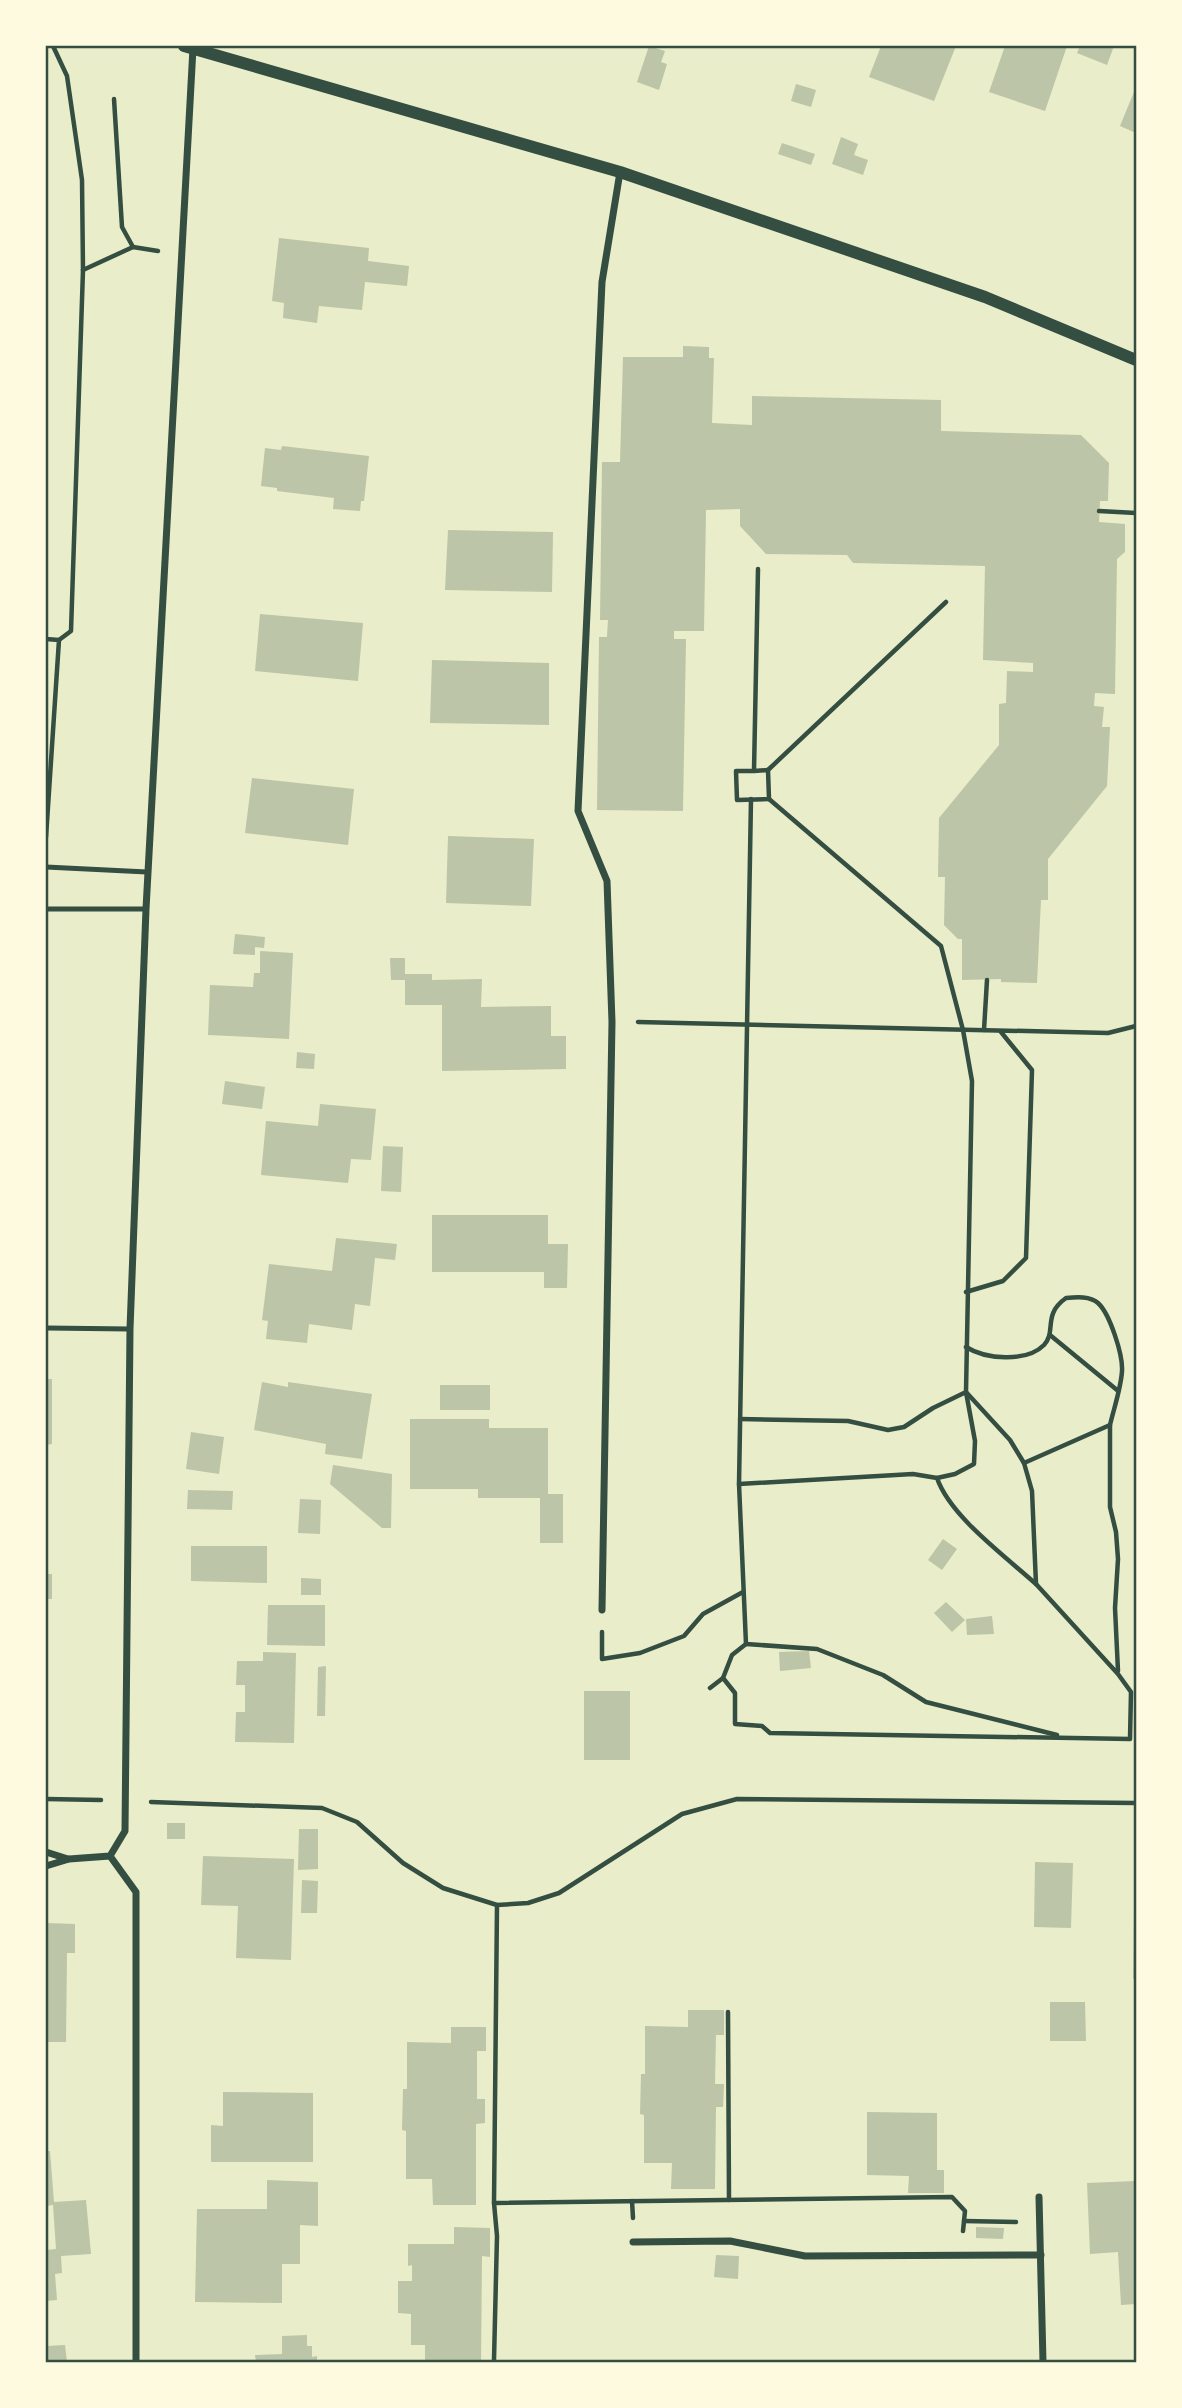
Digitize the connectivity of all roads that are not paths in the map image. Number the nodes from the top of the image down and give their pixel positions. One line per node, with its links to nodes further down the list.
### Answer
1 (188, 47): 2 (street); 5 (street)
2 (620, 172): 3 (street); 10 (street)
3 (1136, 360)
4 (46, 867): 5 (lane)
5 (147, 872): 7 (street)
6 (46, 909): 7 (lane)
7 (146, 909): 9 (street)
8 (46, 1328): 9 (lane)
9 (130, 1329): 12 (street)
10 (602, 1610)
11 (46, 1852): 13 (street)
12 (110, 1856): 13 (street); 18 (street)
13 (69, 1859): 14 (street)
14 (46, 1866)
15 (1039, 2197): 17 (street)
16 (633, 2242): 17 (street)
17 (1041, 2256): 19 (street)
18 (136, 2362)
19 (1044, 2362)

